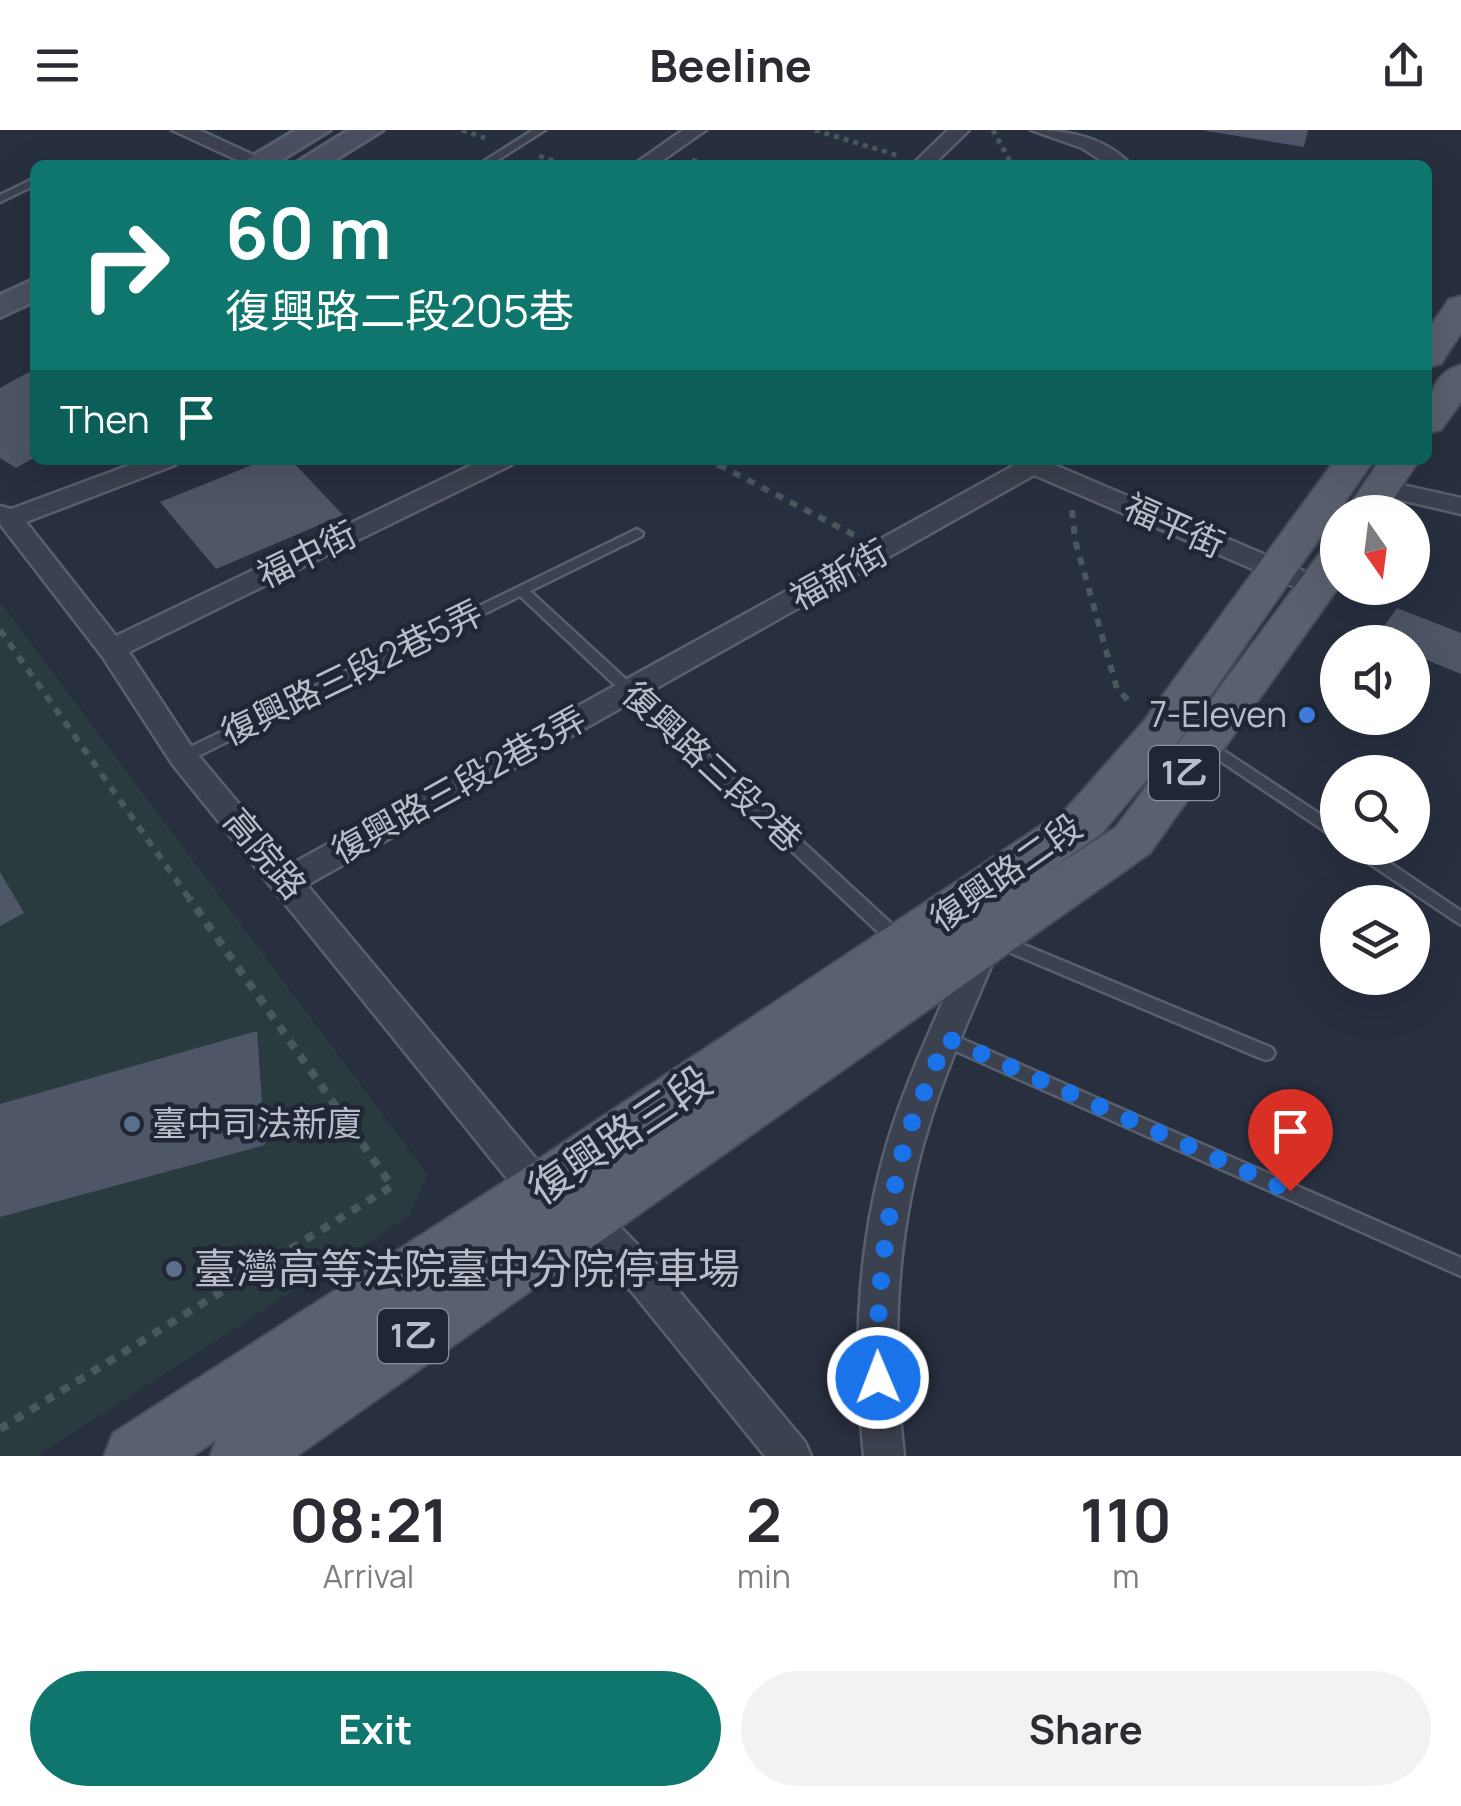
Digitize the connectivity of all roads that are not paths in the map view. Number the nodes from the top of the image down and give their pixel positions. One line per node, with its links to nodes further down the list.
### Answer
1 (182, 130): 8 (street)
2 (316, 130): 9 (street)
3 (369, 130): 10 (street)
4 (540, 130): 11 (lane)
5 (696, 130): 12 (street)
6 (959, 130): 13 (street)
7 (1041, 130): 14 (street)
8 (249, 160)
9 (265, 160)
10 (317, 160)
11 (490, 160)
12 (651, 160)
13 (927, 160)
14 (1113, 160)
15 (30, 184): 16 (lane)
16 (0, 199)
17 (30, 291): 18 (street)
18 (0, 308)
19 (30, 319): 20 (street)
20 (0, 336)
21 (1461, 376): 22 (main road)
22 (1432, 416)
23 (152, 465): 29 (street)
24 (492, 465): 33 (street, 福中街)
25 (1025, 465): 34 (street, 福新街)
26 (1037, 465): 31 (street, 福平街)
27 (1375, 480): 28 (street); 31 (main road, 復興路二段 / 1乙)
28 (1461, 506)
29 (5, 516): 33 (street, 高院路)
30 (637, 533): 32 (lane, 復興路三段2巷5弄)
31 (1312, 573): 35 (main road, 復興路二段 / 1乙); 42 (main road, 復興路二段 / 1乙)
32 (521, 590): 34 (lane, 復興路三段2巷); 36 (lane, 復興路三段2巷5弄)
33 (112, 649): 36 (street, 高院路)
34 (630, 689): 39 (street, 復興路三段2巷3弄); 42 (lane, 復興路三段2巷)
35 (1206, 744): 37 (lane); 41 (main road, 復興路二段 / 1乙)
36 (183, 756): 39 (street, 高院路)
37 (1320, 822)
38 (1382, 865): 40 (lane)
39 (288, 881): 45 (street, 高院路)
40 (1461, 919)
41 (988, 938): 43 (street); 44 (lane); 45 (main road, 復興路三段 / 1乙)
42 (903, 945): 45 (main road, 復興路三段 / 1乙)
43 (946, 1038): 46 (lane); 50 (street)
44 (1266, 1052)
45 (562, 1203): 47 (main road, 復興路三段 / 1乙); 48 (main road, 復興路三段 / 1乙); 49 (street, 高院路)
46 (1461, 1267)
47 (136, 1456)
48 (242, 1456)
49 (791, 1456)
50 (884, 1456)

